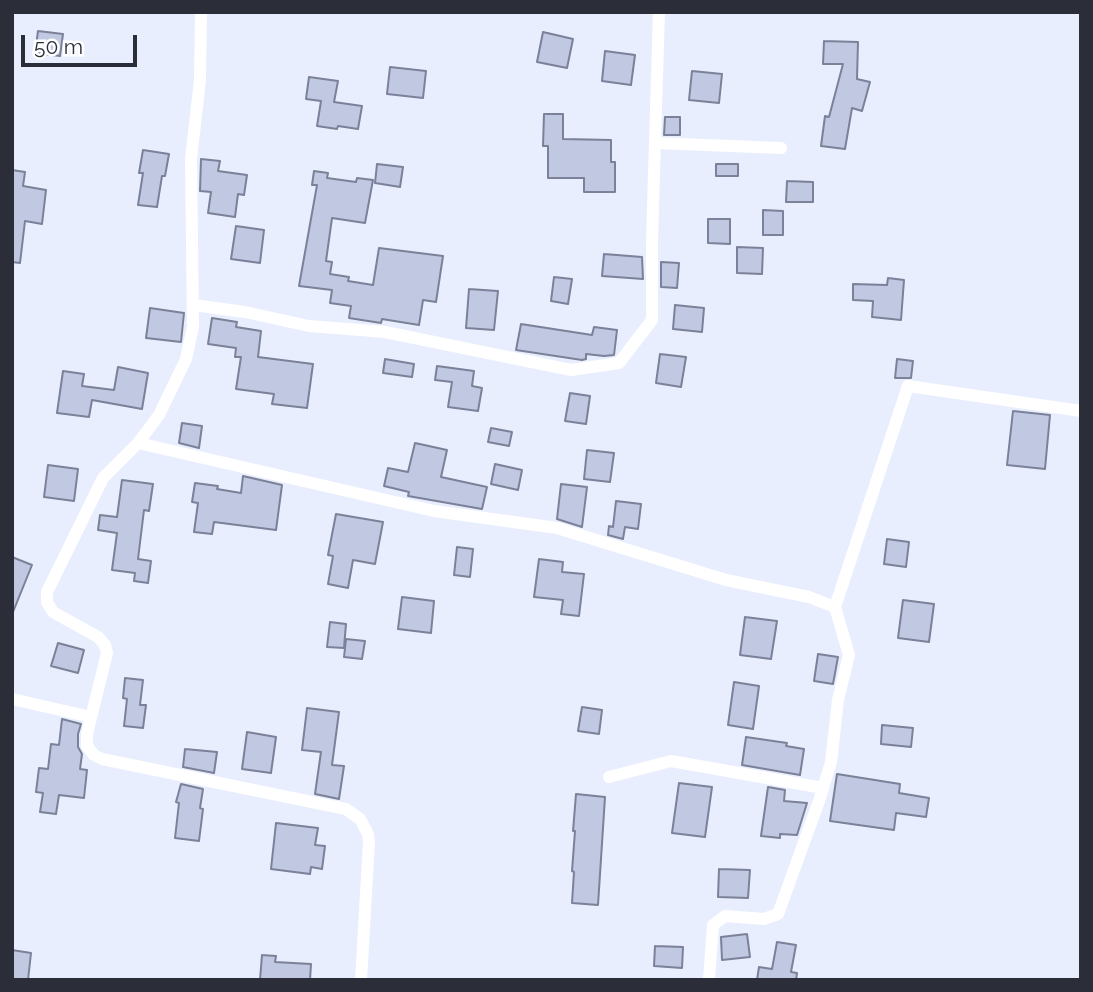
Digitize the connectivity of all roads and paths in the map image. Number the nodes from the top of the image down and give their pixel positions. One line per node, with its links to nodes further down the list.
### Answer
1 (201, 12): 5 (street)
2 (659, 12): 3 (street)
3 (655, 143): 4 (street); 5 (street)
4 (781, 148)
5 (193, 305): 7 (street)
6 (1081, 411): 8 (street)
7 (138, 443): 8 (street); 10 (street)
8 (835, 607): 12 (street)
9 (12, 699): 10 (street)
10 (91, 718): 13 (street)
11 (609, 778): 12 (street)
12 (823, 788): 14 (street)
13 (361, 980)
14 (709, 980)

